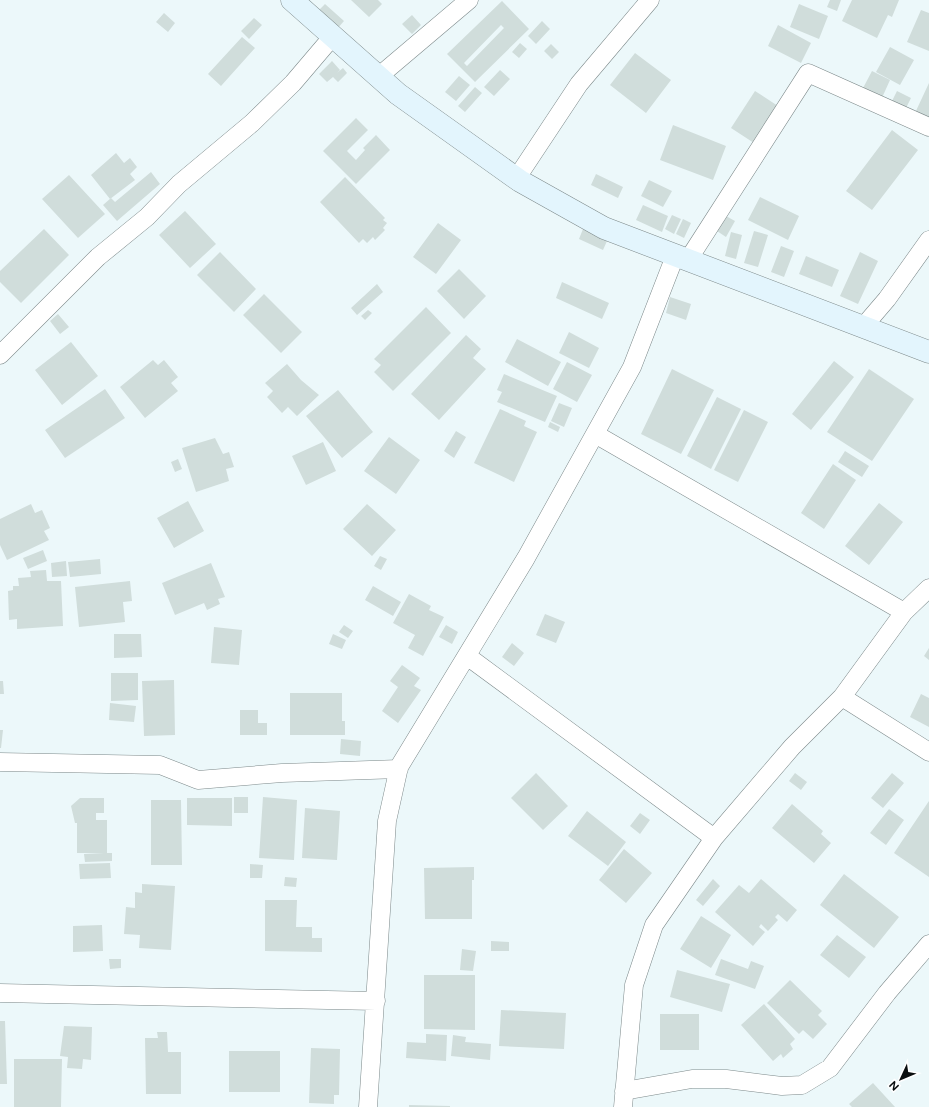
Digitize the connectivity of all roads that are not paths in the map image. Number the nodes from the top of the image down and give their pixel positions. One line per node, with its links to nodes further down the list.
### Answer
1 (292, 0): 4 (street)
2 (469, 0): 5 (street)
3 (650, 0): 7 (street)
4 (333, 36): 5 (street); 12 (street)
5 (378, 77): 7 (street)
6 (929, 127): 9 (street)
7 (516, 179): 9 (street)
8 (929, 240): 10 (street)
9 (682, 258): 10 (street); 13 (street)
10 (863, 327): 11 (street)
11 (929, 352)
12 (0, 355)
13 (595, 434): 15 (street); 16 (street)
14 (929, 588): 15 (street)
15 (904, 612): 17 (street)
16 (467, 656): 20 (street); 21 (street)
17 (842, 697): 18 (street); 21 (street)
18 (929, 752)
19 (0, 762): 20 (street)
20 (399, 769): 24 (street)
21 (714, 838): 25 (street)
22 (929, 944): 25 (street)
23 (0, 994): 24 (street)
24 (376, 1001): 26 (street)
25 (624, 1099)
26 (368, 1107)

